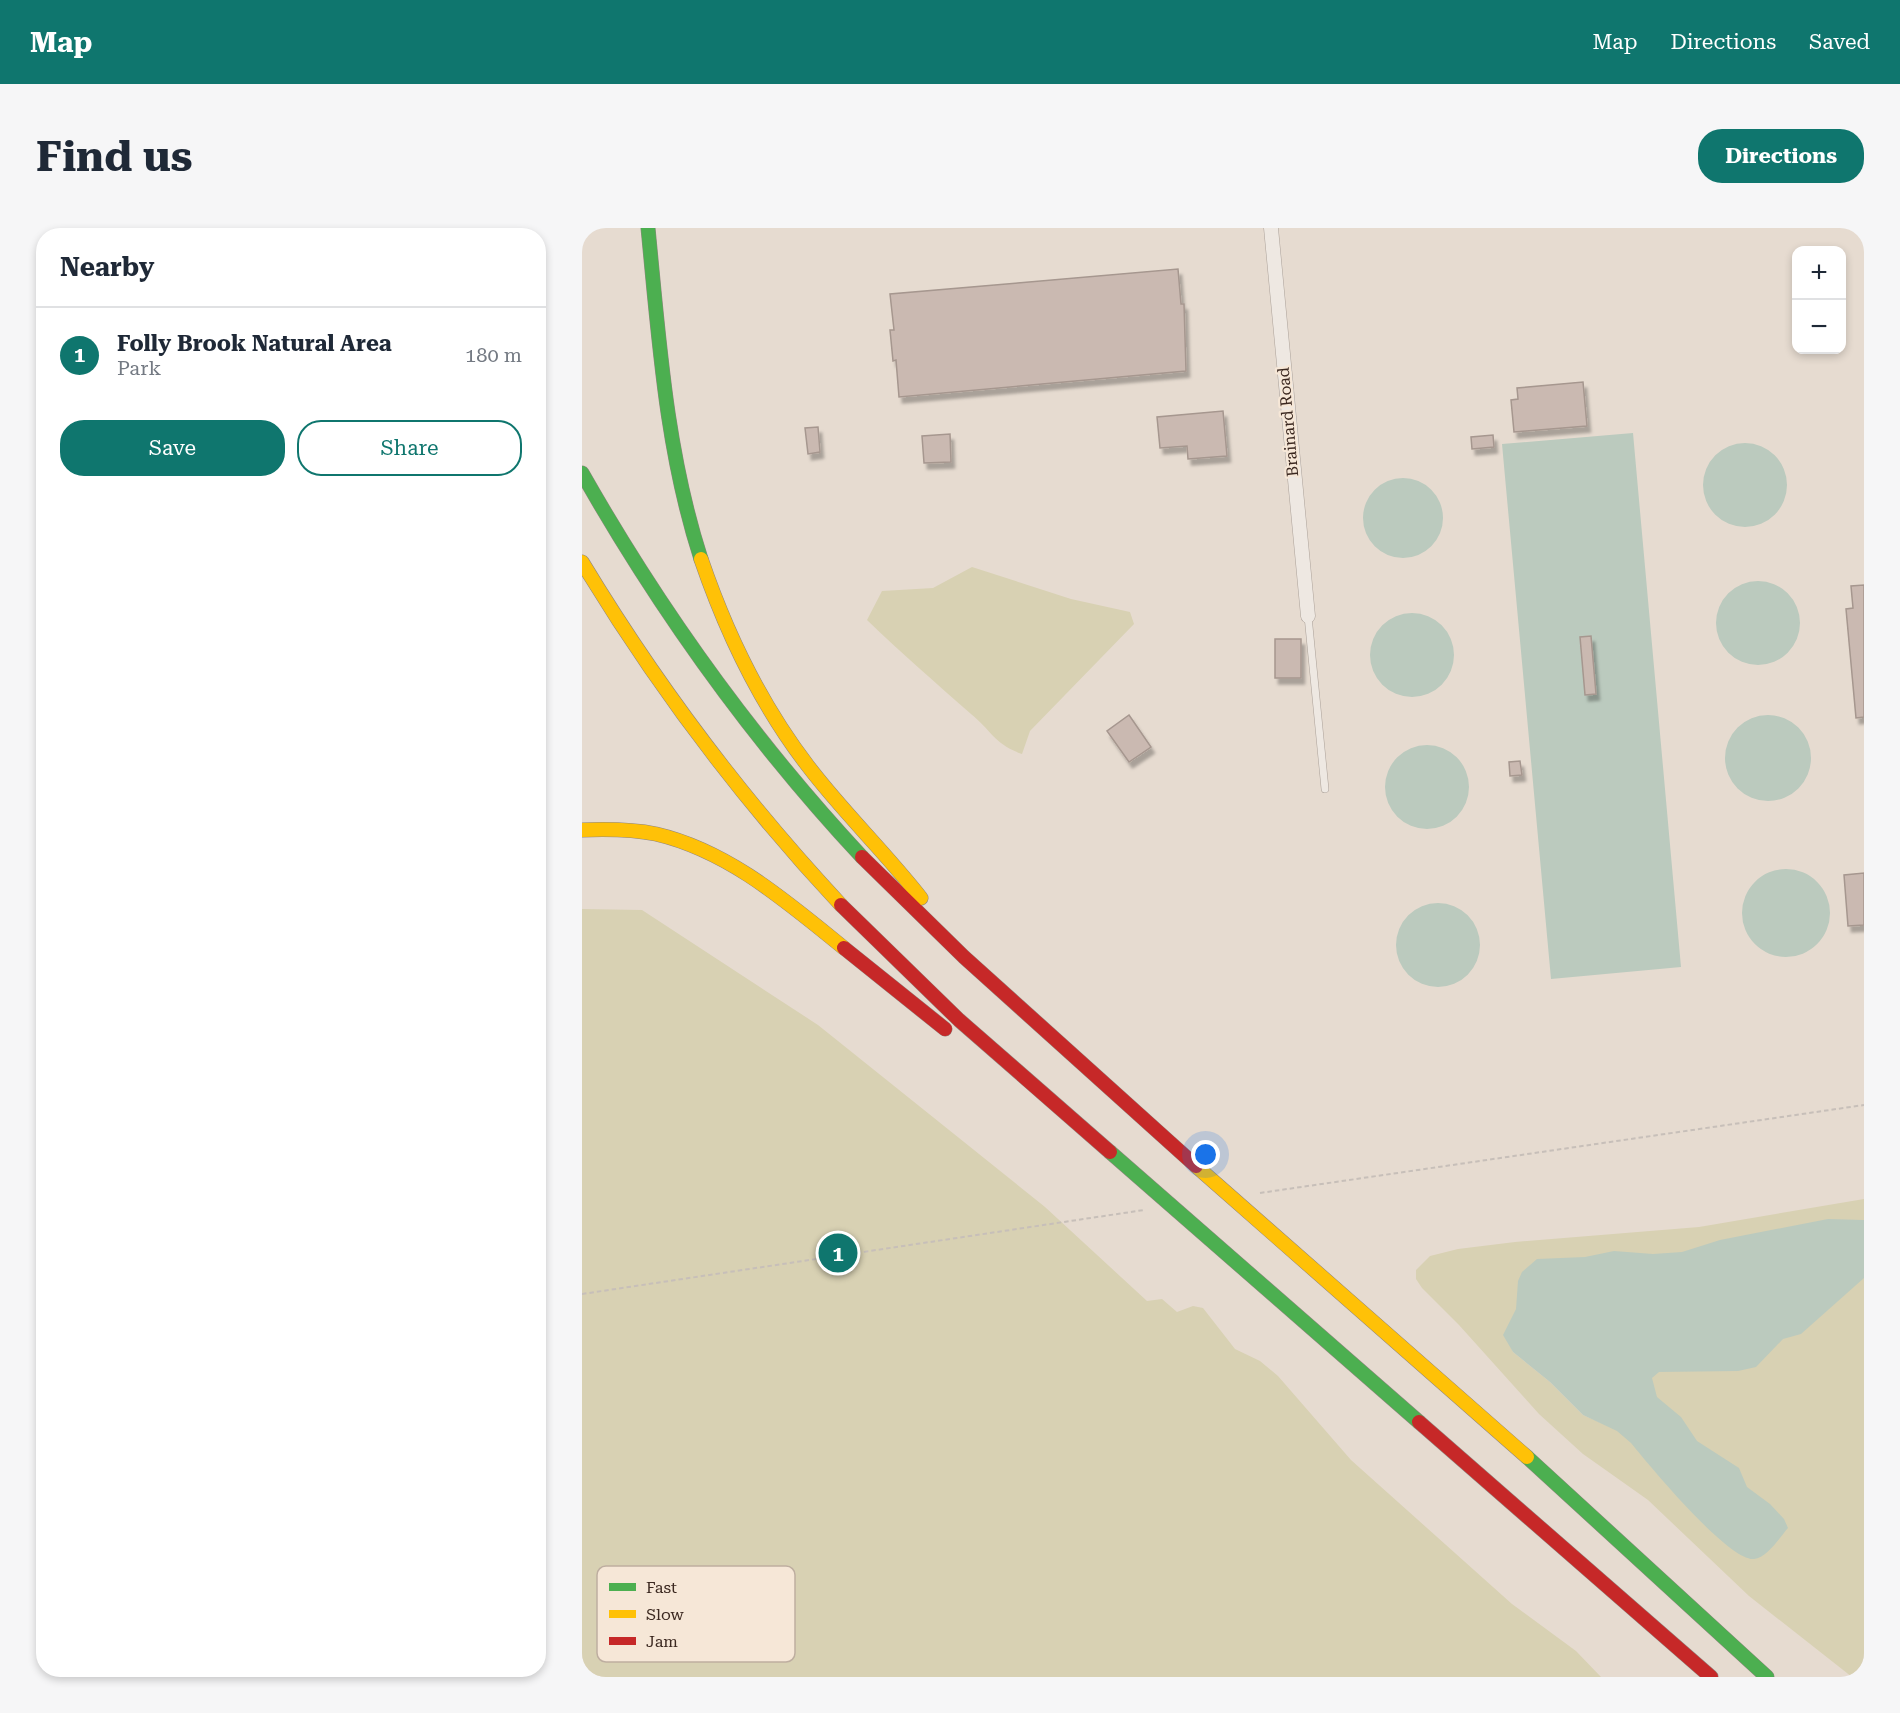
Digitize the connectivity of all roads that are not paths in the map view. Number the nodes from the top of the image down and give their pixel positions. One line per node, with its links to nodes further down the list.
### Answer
1 (648, 228): 8 (highway)
2 (1271, 228): 5 (street, Brainard Road)
3 (582, 473): 8 (highway)
4 (582, 562): 11 (highway)
5 (1308, 616): 6 (lane)
6 (1325, 789)
7 (582, 830): 9 (highway)
8 (969, 961): 13 (highway)
9 (958, 1040)
10 (974, 1053): 11 (highway)
11 (1048, 1098): 12 (highway)
12 (1711, 1677)
13 (1767, 1677)

